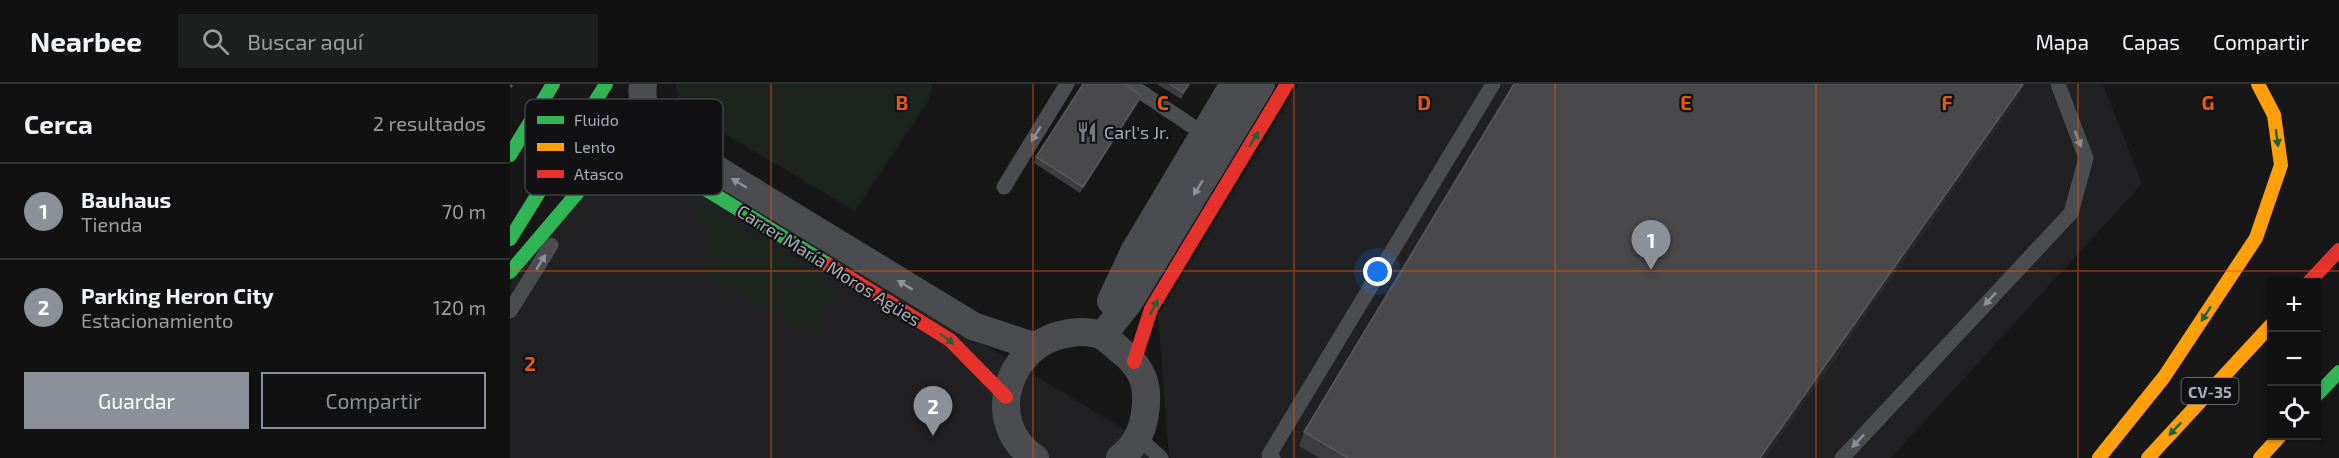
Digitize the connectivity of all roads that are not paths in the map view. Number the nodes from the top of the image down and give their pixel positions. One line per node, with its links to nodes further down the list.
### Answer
1 (553, 84): 11 (main road)
2 (606, 84): 12 (main road)
3 (1067, 84): 17 (lane, one-way to 17)
4 (1129, 84): 14 (lane)
5 (1234, 84): 14 (street)
6 (1261, 84): 28 (street, one-way to 28)
7 (1287, 84): 30 (main road, one-way to 7)
8 (1493, 84): 38 (lane)
9 (2058, 84): 39 (lane, one-way to 39)
10 (2258, 84): 40 (main road, one-way to 40)
11 (544, 99)
12 (597, 99)
13 (525, 130): 15 (main road)
14 (1204, 134): 28 (street)
15 (510, 155)
16 (723, 174): 29 (street, Carrer María Moros Agües, one-way to 16)
17 (1004, 187)
18 (537, 195): 22 (main road)
19 (576, 195): 24 (main road, Carrer María Moros Agües)
20 (581, 195): 26 (lane, one-way to 20)
21 (715, 195): 33 (main road, Carrer María Moros Agües, one-way to 33)
22 (510, 239)
23 (2339, 250): 25 (main road)
24 (510, 272)
25 (2313, 278)
26 (510, 311)
27 (2267, 328): 41 (main road, CV-35, one-way to 41)
28 (1092, 334): 29 (street); 30 (street)
29 (1033, 346): 33 (street)
30 (1134, 362): 35 (street)
31 (2339, 372): 32 (main road)
32 (2321, 391)
33 (1006, 398): 36 (street)
34 (2276, 440): 42 (main road)
35 (1129, 448): 37 (lane)
36 (1035, 458)
37 (1161, 458)
38 (1273, 458)
39 (1842, 458)
40 (2099, 458)
41 (2148, 458)
42 (2260, 458)

